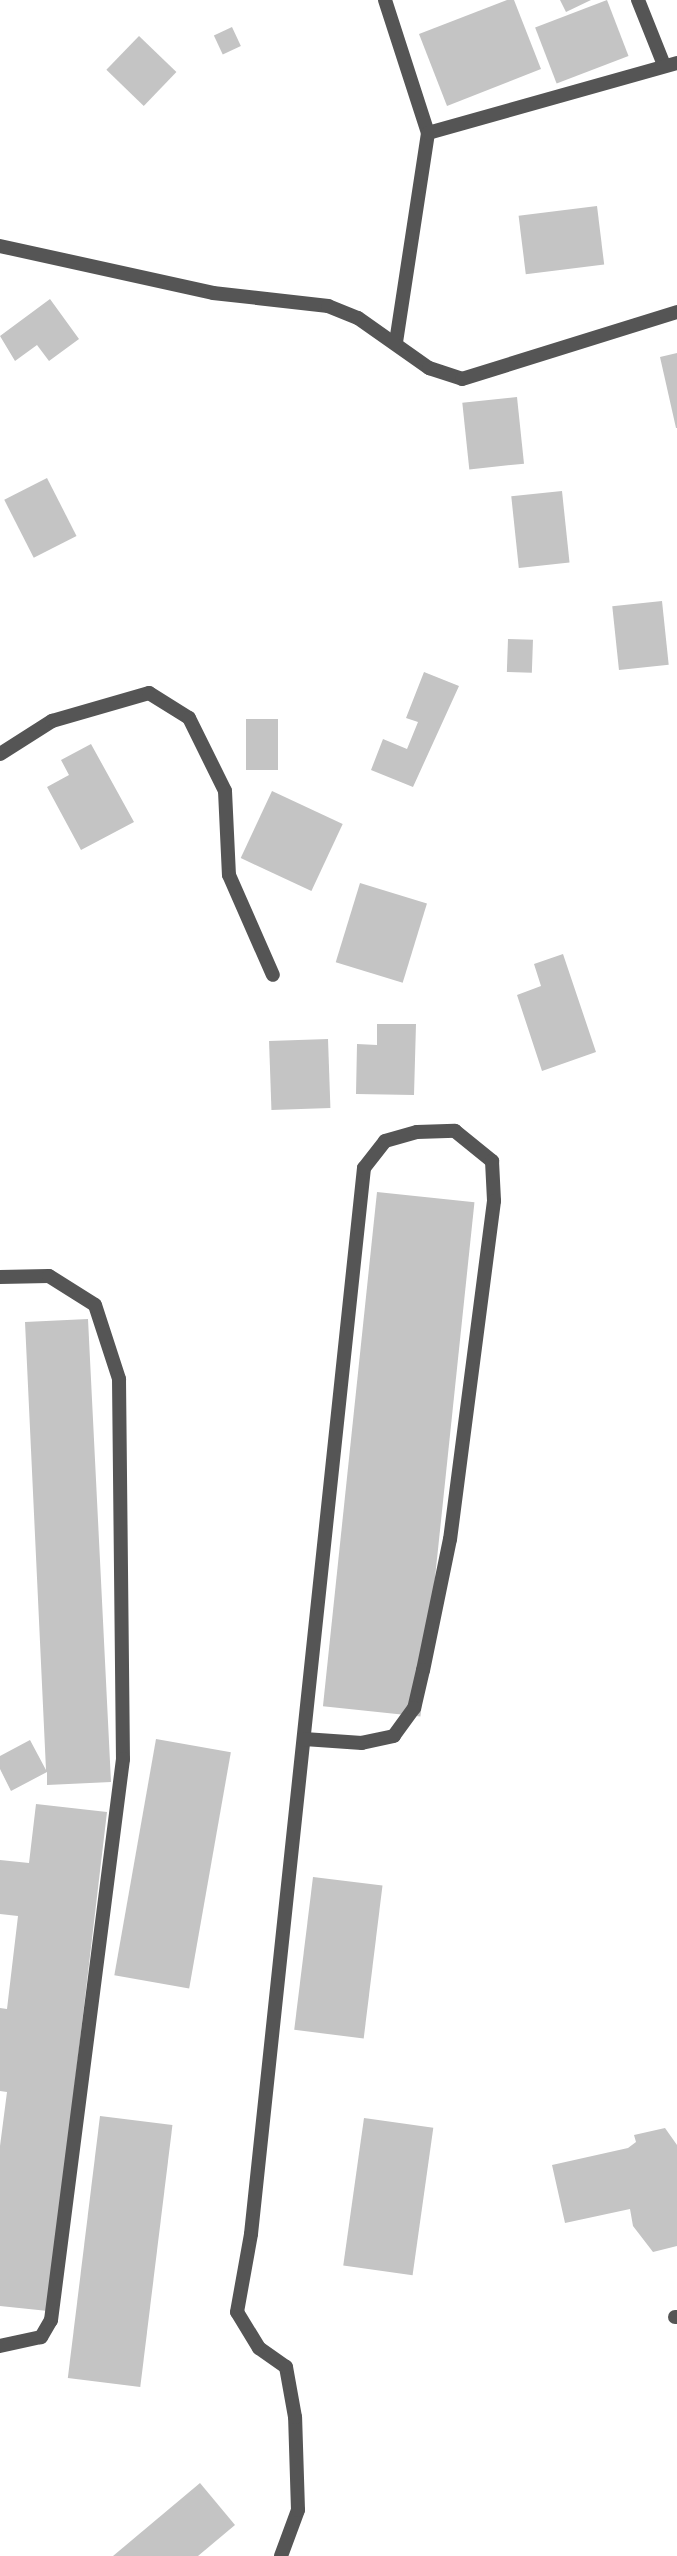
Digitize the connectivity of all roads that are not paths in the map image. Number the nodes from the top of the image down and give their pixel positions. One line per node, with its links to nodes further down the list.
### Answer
1 (386, 0): 4 (street)
2 (638, 0): 3 (street)
3 (670, 64): 4 (street)
4 (428, 133): 7 (street)
5 (0, 246): 7 (street)
6 (677, 312): 7 (street)
7 (396, 342)
8 (0, 754): 9 (street)
9 (273, 975)
10 (0, 1277): 12 (street)
11 (304, 1739): 11 (street); 13 (street)
12 (0, 2346)
13 (281, 2556)

